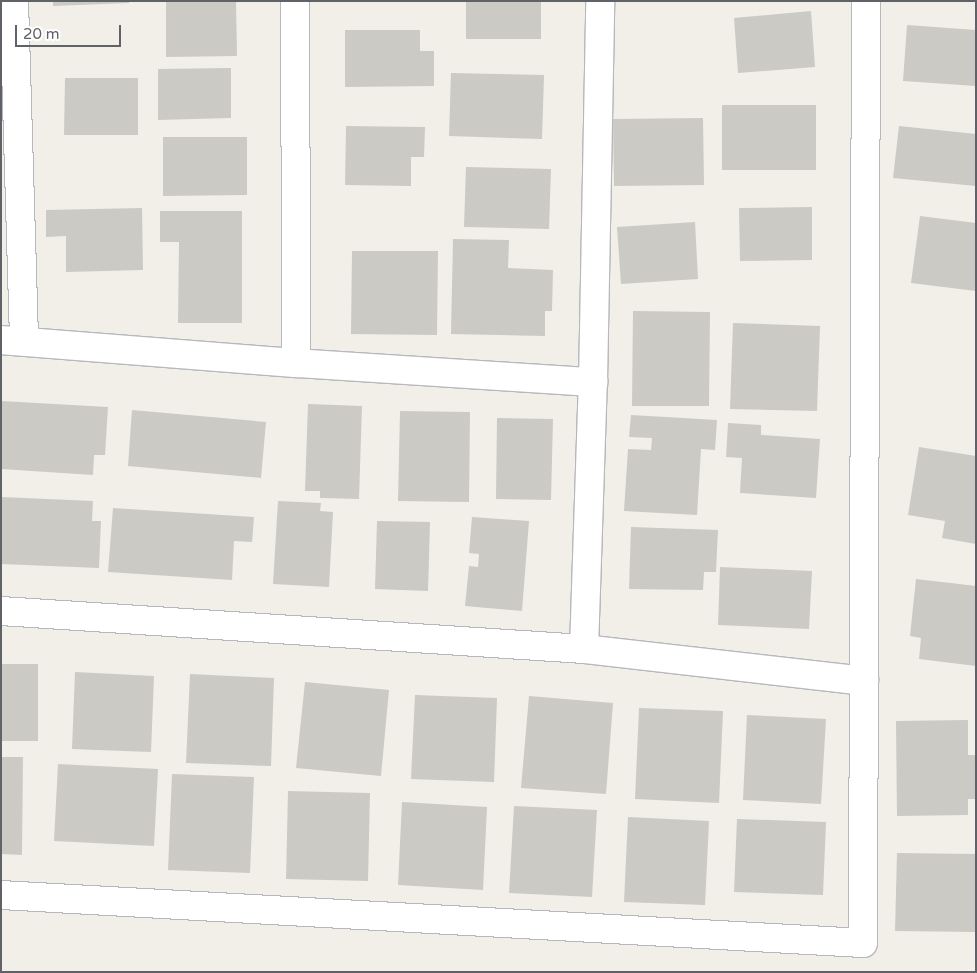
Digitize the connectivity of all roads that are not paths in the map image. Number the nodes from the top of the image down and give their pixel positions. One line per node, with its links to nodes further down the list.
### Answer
1 (14, 1): 5 (street)
2 (295, 1): 6 (street)
3 (600, 1): 7 (street)
4 (866, 1): 10 (street)
5 (12, 341): 6 (street)
6 (296, 363): 7 (street)
7 (593, 382): 9 (street)
8 (1, 611): 9 (street)
9 (584, 649): 10 (street)
10 (864, 681): 11 (street)
11 (1, 895)

